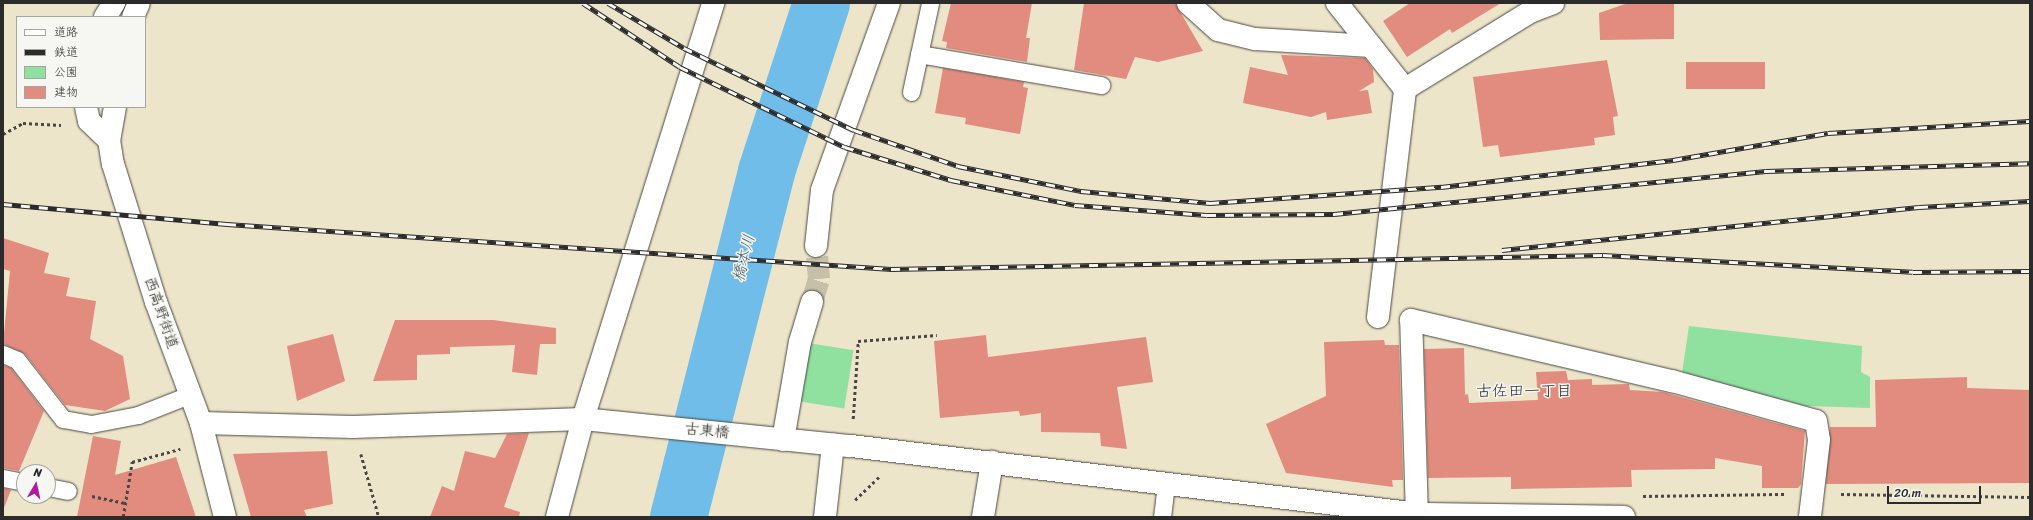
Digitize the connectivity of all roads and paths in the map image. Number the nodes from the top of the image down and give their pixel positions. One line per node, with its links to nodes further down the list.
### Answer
1 (114, 3): 8 (street)
2 (713, 3): 25 (street)
3 (889, 3): 19 (street)
4 (930, 3): 10 (lane)
5 (1188, 3): 9 (street)
6 (1337, 3): 9 (street)
7 (1553, 3): 12 (street)
8 (106, 16)
9 (1371, 46): 12 (street)
10 (919, 54): 11 (lane); 13 (lane)
11 (1101, 85)
12 (1405, 88): 21 (street)
13 (911, 92)
14 (86, 108): 18 (street)
15 (115, 108): 18 (street, 西高野街道)
16 (68, 126): 17 (path)
17 (3, 134)
18 (109, 140): 24 (street, 西高野街道)
19 (816, 246)
20 (812, 302): 28 (street)
21 (1378, 316)
22 (937, 335): 29 (path)
23 (3, 354): 24 (lane)
24 (189, 395): 27 (street, 西高野街道)
25 (583, 419): 26 (street, 古東橋); 28 (street, 古東橋); 44 (street)
26 (352, 427): 27 (street, 古東橋); 43 (path)
27 (203, 433): 39 (path); 42 (street, 西高野街道)
28 (783, 440): 29 (street, 古東橋)
29 (842, 445): 30 (street, 古東橋); 45 (street)
30 (992, 462): 33 (street, 古東橋); 46 (street)
31 (3, 478): 32 (lane)
32 (16, 480)
33 (1166, 483): 40 (street, 古東橋); 47 (lane)
34 (56, 489): 35 (lane)
35 (68, 491): 39 (path)
36 (1814, 494): 37 (path); 38 (path); 40 (street); 49 (street)
37 (1639, 496)
38 (2030, 497)
39 (125, 504): 41 (path)
40 (1417, 516): 48 (street, 古東橋)
41 (124, 517)
42 (225, 517)
43 (379, 517)
44 (557, 517)
45 (825, 517)
46 (983, 517)
47 (1162, 517)
48 (1624, 517)
49 (1810, 517)

